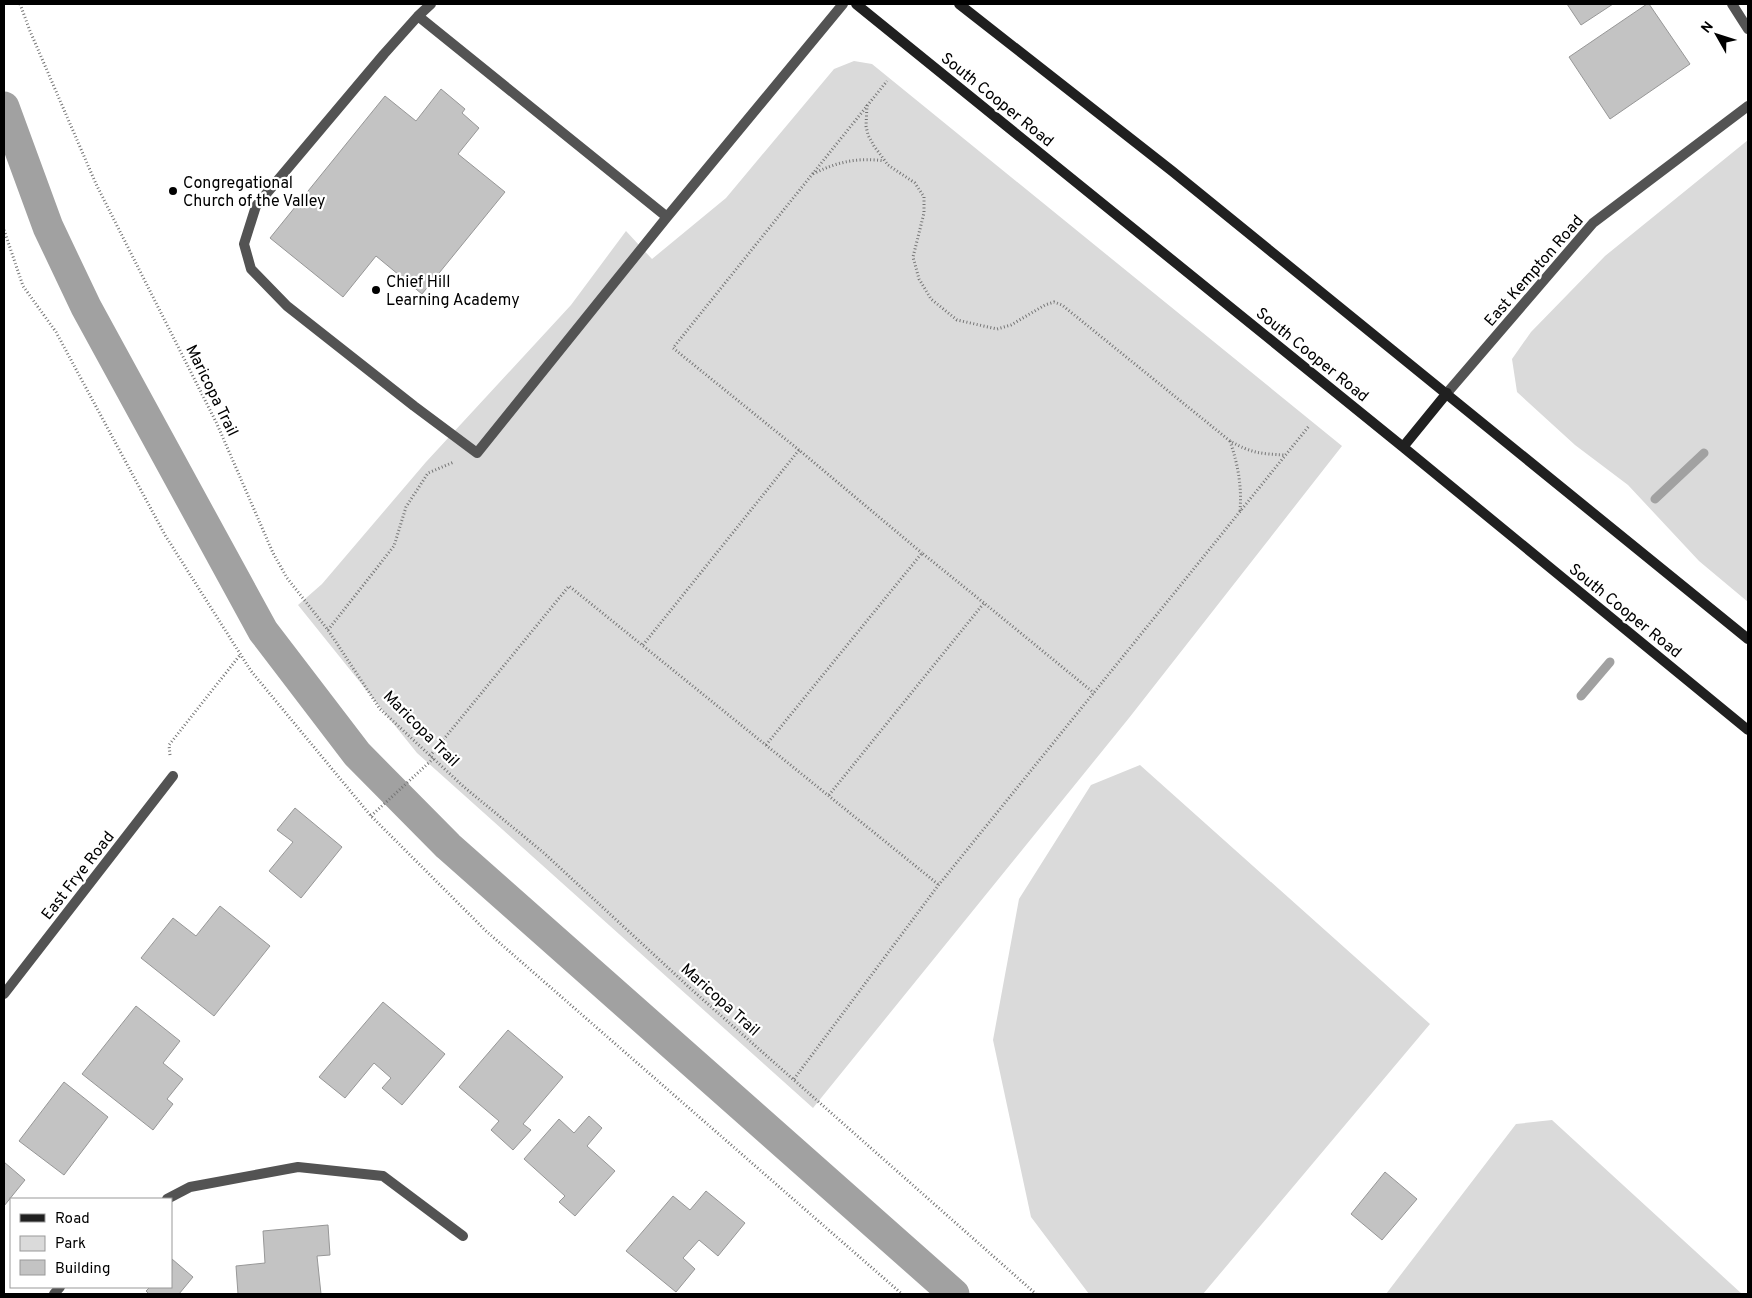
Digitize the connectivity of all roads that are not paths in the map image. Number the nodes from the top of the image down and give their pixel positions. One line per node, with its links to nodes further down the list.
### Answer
1 (431, 4): 6 (street)
2 (843, 4): 9 (street)
3 (856, 4): 11 (main road, South Cooper Road)
4 (959, 4): 10 (main road)
5 (1732, 4): 7 (street)
6 (418, 16): 9 (street); 9 (street)
7 (1748, 29)
8 (1748, 106): 10 (street, East Kempton Road)
9 (666, 217)
10 (1447, 393): 11 (main road); 12 (main road)
11 (1403, 447): 13 (main road, South Cooper Road)
12 (1748, 639)
13 (1748, 730)
14 (173, 776): 15 (street, East Frye Road)
15 (4, 994)
16 (169, 1198): 17 (street)
17 (463, 1236)

